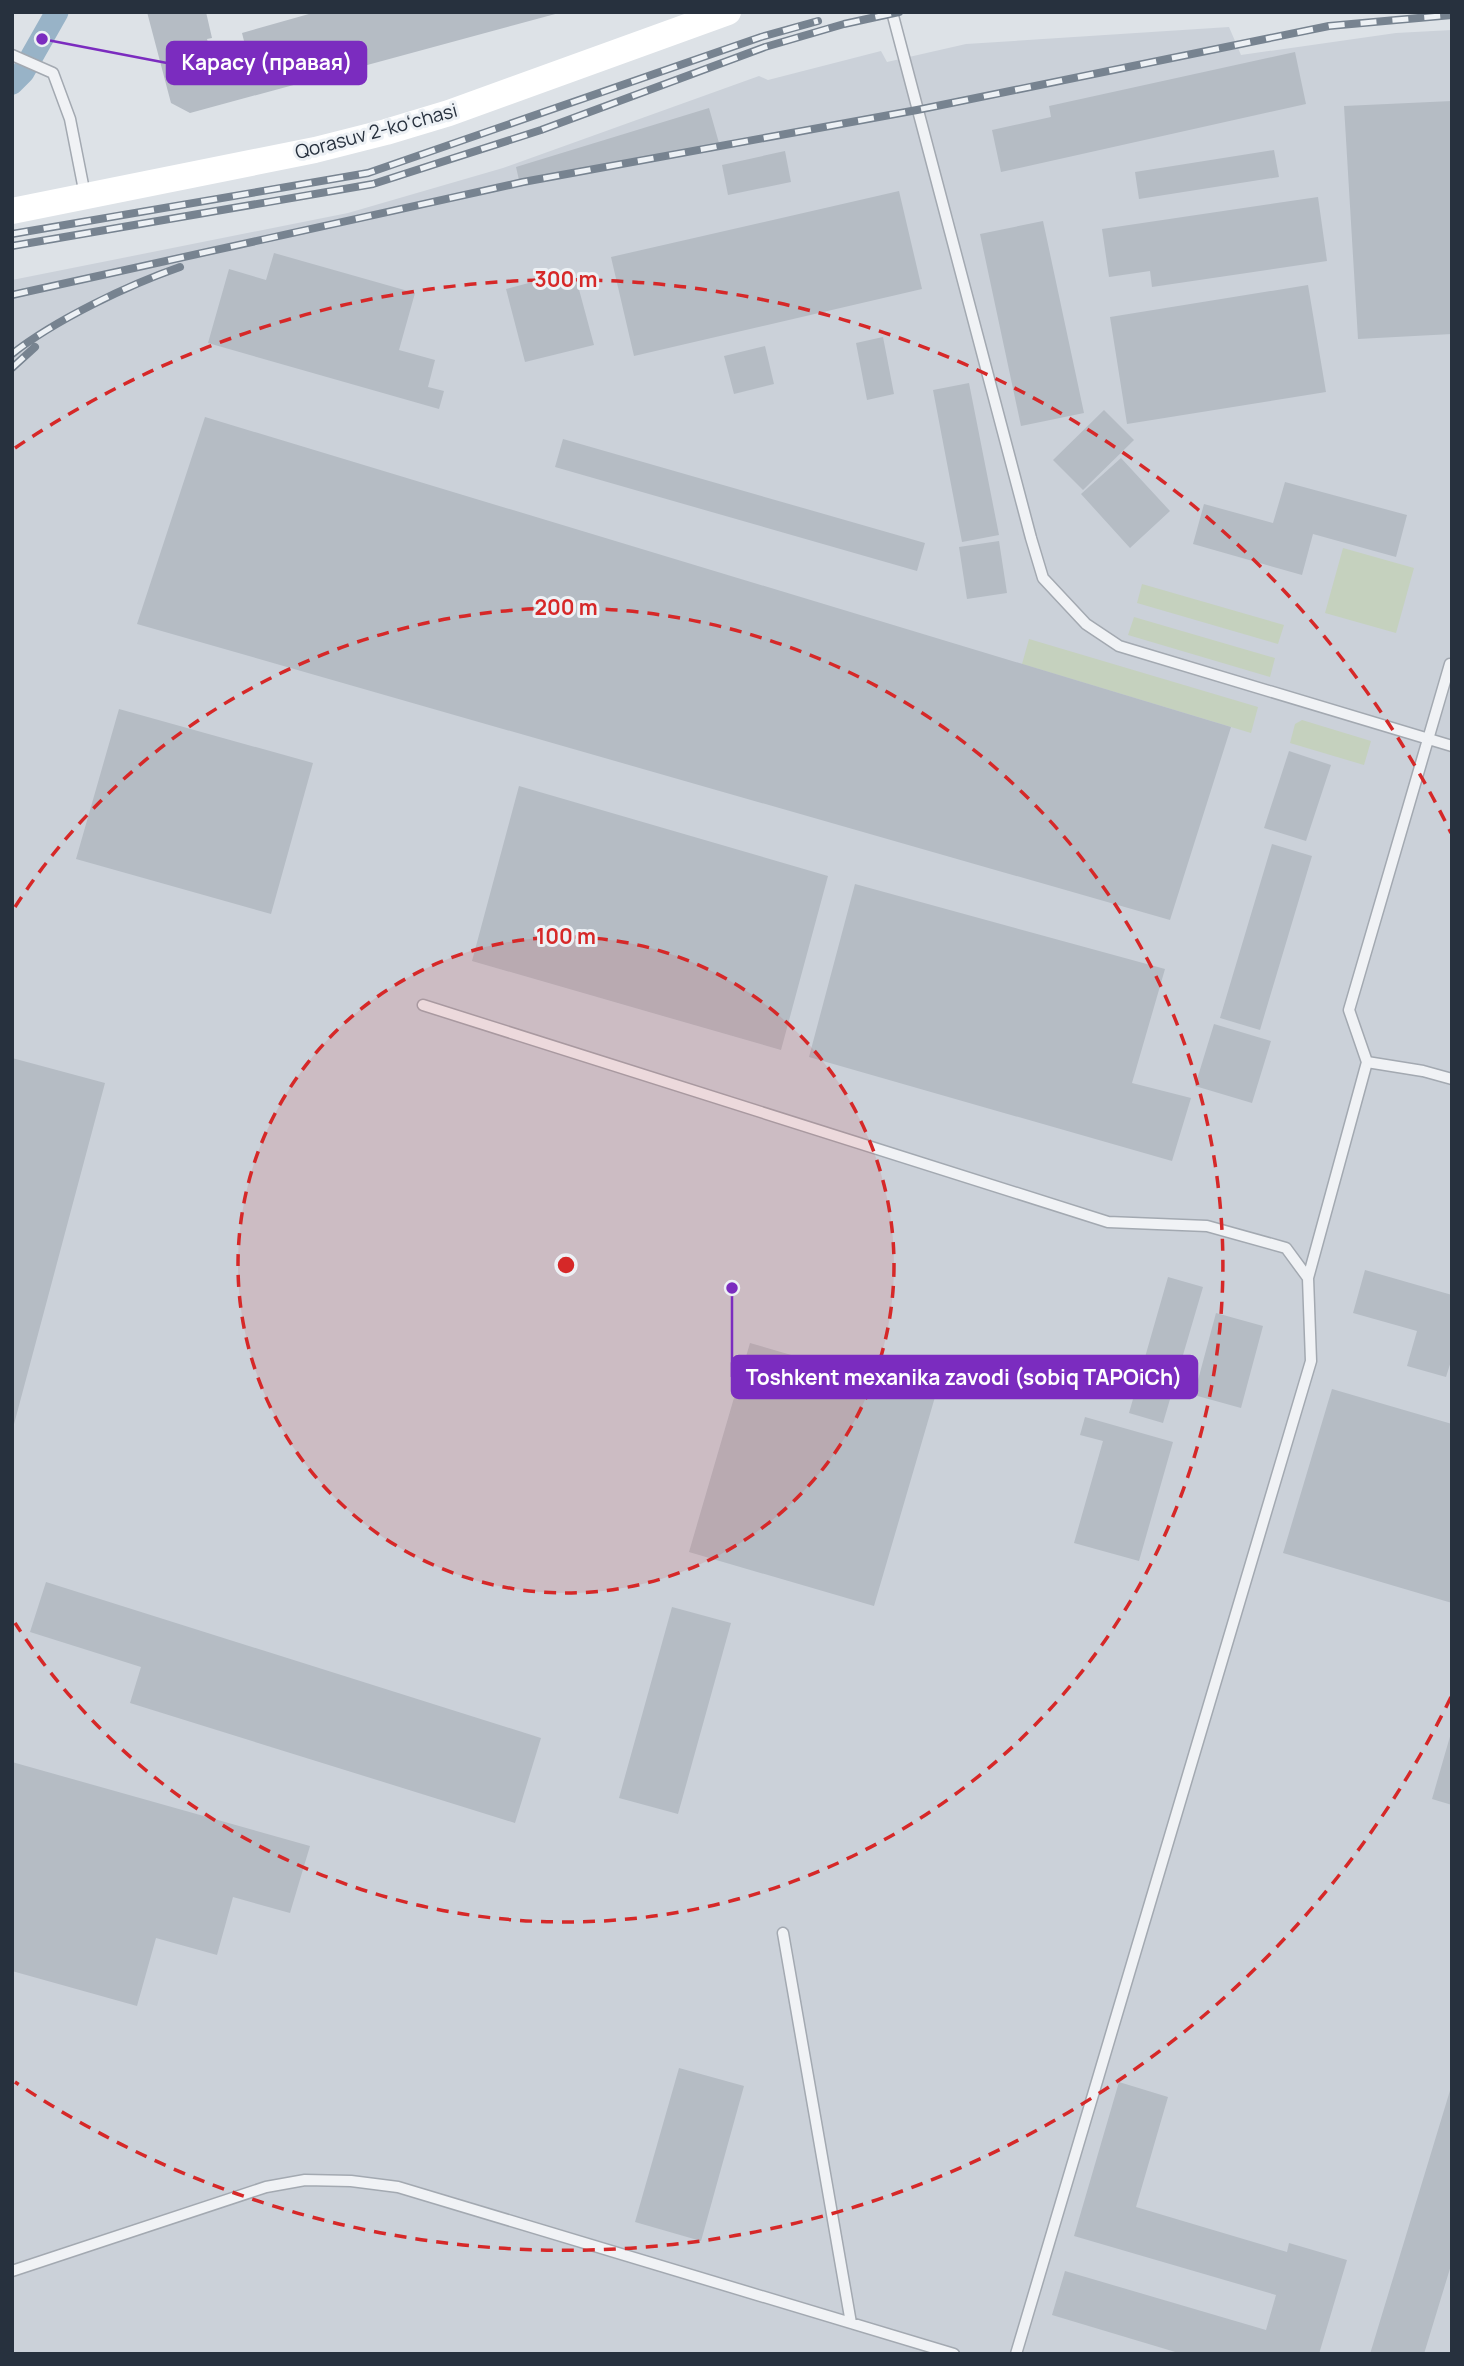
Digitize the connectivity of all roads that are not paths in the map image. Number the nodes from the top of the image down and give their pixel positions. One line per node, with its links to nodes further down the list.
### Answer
1 (892, 12): 7 (lane)
2 (723, 13): 4 (street, Qorasuv 2-koʻchasi)
3 (12, 55): 4 (lane)
4 (85, 196): 5 (street, Qorasuv 2-koʻchasi)
5 (12, 211)
6 (1451, 664): 7 (lane)
7 (1428, 739): 8 (lane); 10 (lane)
8 (1452, 746)
9 (423, 1005): 12 (lane)
10 (1367, 1062): 11 (lane); 12 (lane)
11 (1452, 1079)
12 (1308, 1278): 17 (lane)
13 (783, 1933): 15 (lane)
14 (12, 2271): 15 (lane)
15 (851, 2323): 16 (lane)
16 (954, 2354)
17 (1016, 2354)

